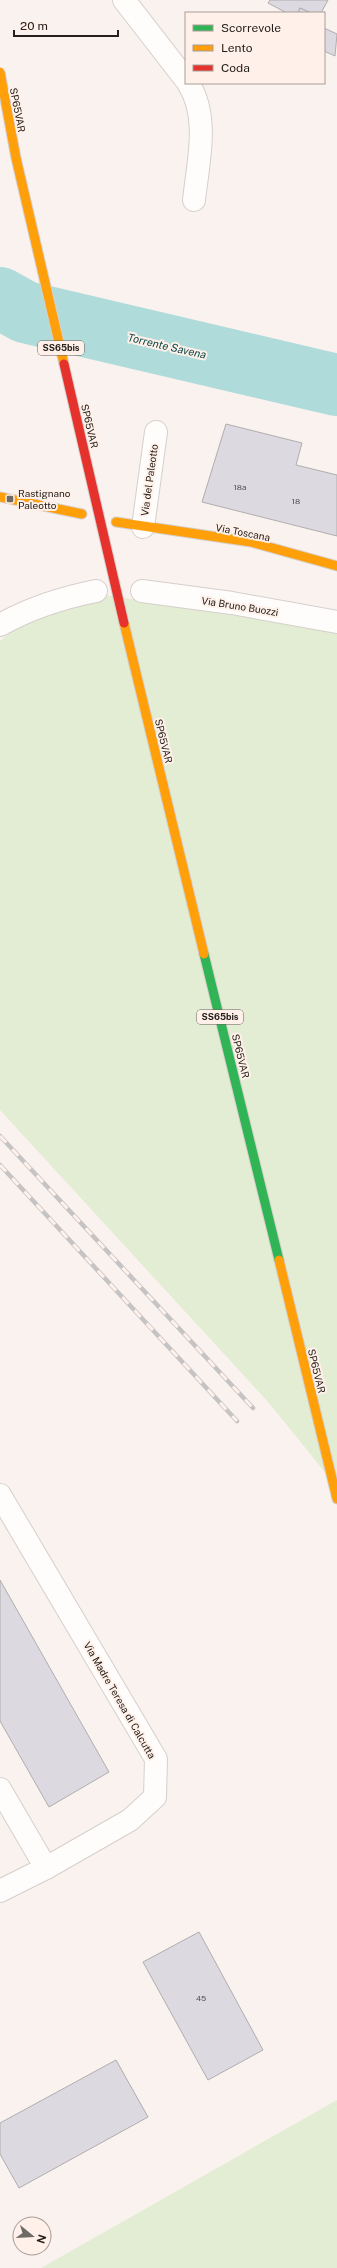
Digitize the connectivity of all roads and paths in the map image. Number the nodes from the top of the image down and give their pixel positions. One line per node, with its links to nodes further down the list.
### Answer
1 (124, 0): 3 (street)
2 (0, 72): 17 (main road, SP65VAR / SS65bis, bridge)
3 (185, 79)
4 (189, 84): 5 (street)
5 (194, 200)
6 (156, 432): 10 (street, Via del Paleotto)
7 (0, 497): 8 (main road)
8 (82, 514)
9 (116, 522): 10 (main road, Via Toscana)
10 (143, 527): 11 (main road, Via Toscana)
11 (337, 566)
12 (96, 591): 15 (street)
13 (142, 591): 14 (street, Via Bruno Buozzi)
14 (337, 622)
15 (0, 625)
16 (0, 1495): 19 (street, Via Madre Teresa di Calcutta)
17 (337, 1499)
18 (0, 1789): 19 (street)
19 (46, 1868): 20 (street, Via Madre Teresa di Calcutta)
20 (0, 1891)

